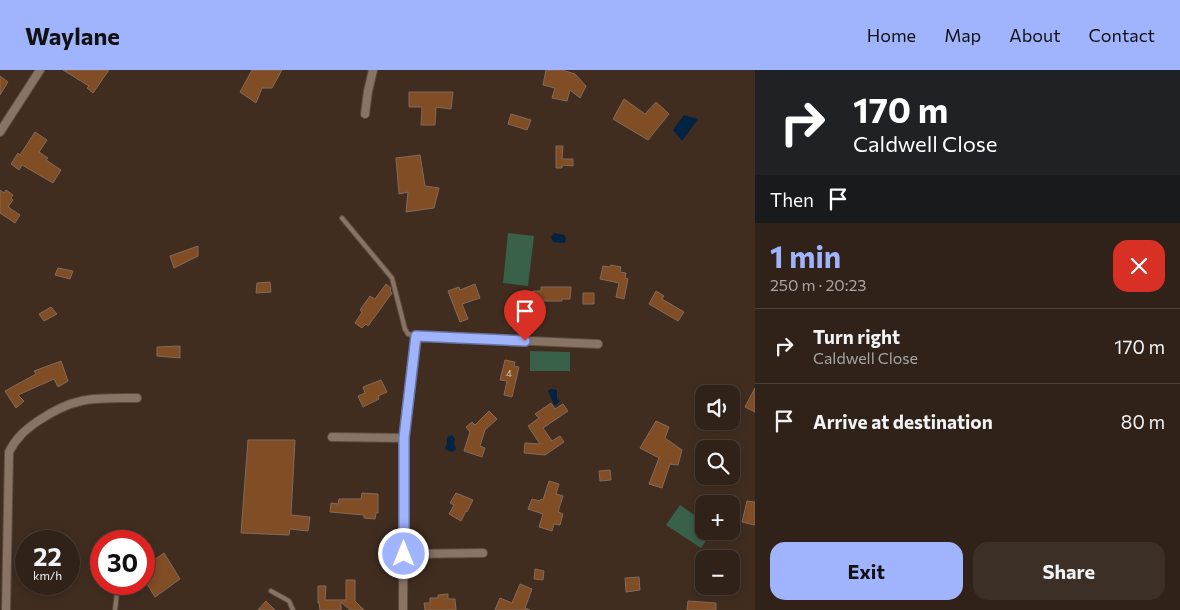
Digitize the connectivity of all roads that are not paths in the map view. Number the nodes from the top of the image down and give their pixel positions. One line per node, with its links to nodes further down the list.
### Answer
1 (373, 70): 3 (street)
2 (39, 71): 4 (street)
3 (365, 114)
4 (0, 132)
5 (342, 218): 6 (lane)
6 (416, 336): 7 (street); 10 (street)
7 (598, 344)
8 (137, 398): 15 (street)
9 (332, 437): 10 (street)
10 (404, 438): 12 (street)
11 (483, 553): 12 (street)
12 (404, 554): 18 (street)
13 (271, 591): 17 (lane)
14 (117, 595): 16 (lane)
15 (6, 610)
16 (115, 610)
17 (293, 610)
18 (403, 610)

